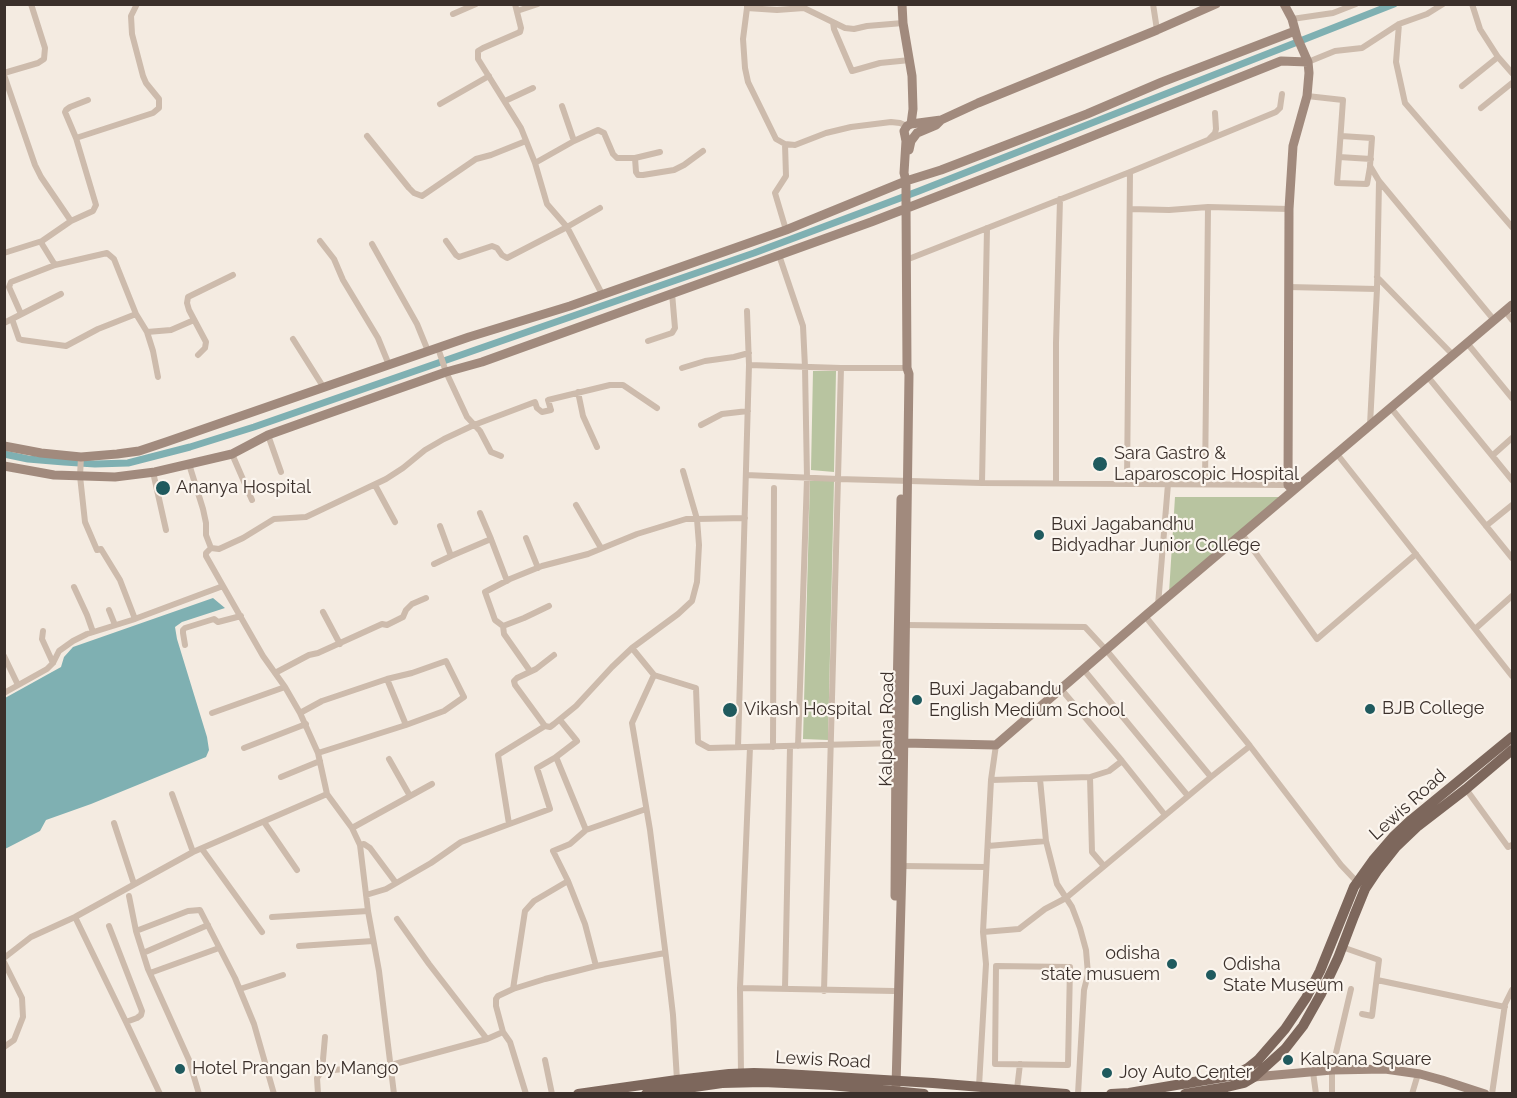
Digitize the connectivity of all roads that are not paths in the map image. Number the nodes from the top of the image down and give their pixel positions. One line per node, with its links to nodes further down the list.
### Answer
1 (31, 4): 25 (street)
2 (137, 4): 41 (street)
3 (477, 4): 14 (street)
4 (538, 4): 13 (street)
5 (902, 4): 17 (street, Kalpana Road)
6 (1153, 4): 19 (street)
7 (1216, 4): 19 (street)
8 (1284, 4): 15 (street)
9 (1356, 4): 15 (street)
10 (1443, 4): 18 (street)
11 (1472, 4): 21 (street)
12 (747, 6): 16 (street); 45 (street)
13 (516, 8): 26 (street)
14 (453, 14)
15 (1292, 19): 20 (street)
16 (833, 22): 17 (street); 22 (street)
17 (903, 22): 22 (street, Kalpana Road)
18 (1399, 24): 23 (street); 62 (street)
19 (1157, 30): 38 (street)
20 (1296, 34): 23 (street); 54 (street)
21 (1498, 57): 24 (street); 28 (street)
22 (910, 60): 38 (street, Kalpana Road)
23 (1308, 62): 31 (street); 56 (street)
24 (1512, 73)
25 (4, 74): 61 (street)
26 (489, 76): 33 (street); 34 (street)
27 (1512, 83): 36 (street)
28 (1462, 86)
29 (533, 88): 33 (street)
30 (1282, 94): 42 (street)
31 (1307, 96): 40 (street); 60 (street)
32 (88, 100): 41 (street)
33 (505, 101): 43 (street)
34 (440, 104)
35 (562, 106): 44 (street)
36 (1481, 108)
37 (1215, 113): 42 (street)
38 (912, 127): 45 (street); 54 (street, Kalpana Road)
39 (367, 136): 43 (street)
40 (1341, 136): 48 (street); 50 (street)
41 (76, 138): 61 (street)
42 (1207, 140): 52 (street)
43 (526, 141): 51 (street)
44 (574, 141): 49 (street); 51 (street)
45 (785, 144): 65 (street)
46 (660, 152): 49 (street)
47 (698, 155): 49 (street)
48 (1340, 157): 50 (street); 50 (street)
49 (635, 158)
50 (1370, 162): 53 (street)
51 (535, 163): 63 (street)
52 (1130, 172): 55 (street); 59 (street)
53 (1379, 181): 75 (street); 87 (street)
54 (906, 183): 56 (street, Kalpana Road); 65 (street)
55 (1060, 199): 64 (street); 137 (street)
56 (906, 205): 71 (street); 72 (street, Kalpana Road)
57 (1208, 207): 59 (street); 60 (street); 140 (street)
58 (600, 208): 63 (street)
59 (1130, 209): 138 (street)
60 (1289, 209): 76 (street)
61 (71, 222): 66 (street)
62 (1512, 227)
63 (567, 228): 68 (street); 80 (street)
64 (987, 228): 72 (street); 136 (street)
65 (786, 230): 80 (street)
66 (42, 241): 70 (street); 73 (street)
67 (320, 241): 98 (street)
68 (446, 241)
69 (372, 244): 94 (street)
70 (4, 253)
71 (779, 255): 78 (street); 100 (street)
72 (906, 260): 103 (street, Kalpana Road)
73 (55, 265): 83 (street); 84 (street)
74 (233, 275): 86 (street)
75 (1377, 277): 77 (street); 97 (street)
76 (1288, 287): 77 (street); 143 (street)
77 (1377, 289): 115 (street)
78 (672, 293): 92 (street); 104 (street)
79 (61, 294): 83 (street)
80 (602, 294): 94 (street)
81 (1509, 308): 87 (street); 88 (street)
82 (747, 311): 95 (street)
83 (21, 314): 85 (street)
84 (136, 314): 85 (street); 90 (street)
85 (12, 319): 89 (street)
86 (194, 320): 90 (street); 96 (street)
87 (1494, 320): 93 (street)
88 (1512, 320)
89 (4, 323)
90 (147, 332): 106 (street)
91 (293, 339): 107 (street)
92 (648, 341)
93 (1467, 343): 97 (street); 109 (street)
94 (436, 352): 98 (street); 104 (street)
95 (749, 353): 99 (street); 101 (street)
96 (198, 355)
97 (1453, 355): 105 (street)
98 (389, 365): 107 (street)
99 (749, 365): 100 (street); 112 (street)
100 (806, 367): 102 (street); 132 (street)
101 (682, 368)
102 (841, 368): 103 (street); 133 (street)
103 (907, 368): 135 (street, Kalpana Road)
104 (445, 369): 113 (street); 116 (street)
105 (1428, 376): 111 (street); 122 (street)
106 (158, 377)
107 (324, 388): 124 (street)
108 (578, 392): 110 (street); 113 (street); 119 (street)
109 (1512, 398)
110 (657, 408)
111 (1391, 408): 115 (street); 152 (street)
112 (748, 411): 114 (street); 131 (street)
113 (474, 425): 123 (street); 141 (street)
114 (701, 425)
115 (1370, 425): 121 (street)
116 (268, 435): 120 (street); 129 (street)
117 (1512, 438): 122 (street)
118 (4, 446): 124 (street)
119 (597, 447)
120 (232, 454): 125 (street); 144 (street)
121 (1337, 454): 143 (street); 159 (street)
122 (1493, 455): 134 (street)
123 (501, 456)
124 (81, 458): 130 (street)
125 (189, 464): 128 (street); 157 (street)
126 (4, 466): 130 (street)
127 (683, 471): 149 (street)
128 (153, 472): 130 (street); 153 (street)
129 (281, 472)
130 (80, 473): 175 (street)
131 (746, 475): 132 (street); 148 (street)
132 (807, 478): 133 (street); 209 (street)
133 (838, 479): 135 (street); 210 (street)
134 (1512, 480)
135 (905, 481): 136 (street); 177 (street, Kalpana Road); 207 (street, Kalpana Road)
136 (982, 483): 137 (street)
137 (1056, 483): 138 (street)
138 (1127, 484): 139 (street)
139 (1168, 484): 140 (street); 169 (street)
140 (1205, 484): 143 (street)
141 (375, 485): 150 (street); 157 (street)
142 (774, 488): 214 (street)
143 (1291, 488): 154 (street)
144 (252, 501)
145 (576, 505): 158 (street)
146 (1512, 506): 152 (street)
147 (480, 513): 156 (street)
148 (745, 518): 149 (street); 212 (street)
149 (697, 519): 158 (street); 184 (street)
150 (395, 522)
151 (440, 526): 160 (street)
152 (1486, 526): 161 (street)
153 (166, 530)
154 (1242, 534): 159 (street); 169 (street)
155 (526, 538): 163 (street)
156 (491, 539): 160 (street); 164 (street)
157 (212, 548): 165 (street)
158 (601, 548): 163 (street)
159 (1416, 554): 179 (street)
160 (451, 556): 162 (street)
161 (1512, 558)
162 (434, 564)
163 (538, 568): 164 (street)
164 (507, 581): 178 (street)
165 (224, 586): 173 (street); 175 (street)
166 (74, 588): 181 (street)
167 (1512, 596): 179 (street)
168 (426, 598): 182 (street)
169 (1158, 605): 174 (street)
170 (549, 606): 178 (street)
171 (109, 610): 176 (street)
172 (323, 612): 182 (street)
173 (241, 616): 183 (street); 192 (street)
174 (1145, 616): 185 (street); 211 (street)
175 (135, 619): 176 (street)
176 (115, 625): 181 (street)
177 (905, 625): 185 (street); 207 (street, Kalpana Road)
178 (503, 626): 191 (street)
179 (1475, 629): 194 (street)
180 (43, 631): 188 (street)
181 (93, 632): 188 (street)
182 (340, 644): 192 (street)
183 (186, 645)
184 (632, 648): 193 (street); 202 (street)
185 (1107, 651): 190 (street); 225 (street)
186 (4, 656): 189 (street)
187 (554, 656): 191 (street)
188 (53, 663): 196 (street)
189 (7, 667): 196 (street)
190 (1084, 670): 198 (street); 233 (street)
191 (530, 671): 205 (street)
192 (275, 673): 197 (street)
193 (654, 675): 212 (street); 234 (street)
194 (1512, 676)
195 (387, 679): 201 (street); 204 (street); 204 (street)
196 (18, 685): 199 (street)
197 (285, 687): 200 (street); 201 (street)
198 (1061, 689): 208 (street); 222 (street)
199 (4, 693)
200 (212, 713)
201 (300, 713): 203 (street)
202 (560, 720): 205 (street); 219 (street)
203 (306, 724): 216 (street); 218 (street)
204 (406, 724): 218 (street)
205 (545, 726): 238 (street)
206 (1512, 737): 254 (main road, Lewis Road)
207 (900, 743): 208 (street); 210 (street); 247 (street, Kalpana Road); 285 (street, Kalpana Road)
208 (996, 745): 227 (street)
209 (798, 746): 210 (street); 215 (street)
210 (830, 746): 284 (street)
211 (1250, 746): 225 (street); 254 (street)
212 (738, 747): 213 (street)
213 (750, 747): 214 (street); 279 (street)
214 (773, 747): 215 (street)
215 (790, 747): 281 (street)
216 (244, 748)
217 (1512, 750): 229 (main road, Lewis Road)
218 (318, 753): 221 (street)
219 (556, 757): 238 (street); 240 (street)
220 (389, 759): 232 (street)
221 (320, 761): 223 (street); 231 (street)
222 (1122, 761): 224 (street); 235 (street)
223 (281, 777)
224 (1090, 777): 226 (street); 248 (street)
225 (1210, 777): 233 (street)
226 (1040, 779): 227 (street); 241 (street)
227 (991, 780): 244 (street)
228 (432, 784): 232 (street)
229 (1466, 789): 243 (street); 254 (main road, Lewis Road)
230 (172, 794): 246 (street)
231 (327, 794): 236 (street); 239 (street)
232 (410, 796): 239 (street)
233 (1188, 796): 235 (street)
234 (646, 809): 240 (street); 272 (street)
235 (1165, 815): 248 (street)
236 (264, 822): 245 (street); 250 (street)
237 (114, 823): 253 (street)
238 (509, 824): 252 (street)
239 (352, 828): 242 (street)
240 (586, 830): 251 (street)
241 (1046, 841): 244 (street); 257 (street)
242 (360, 845): 252 (street); 255 (street)
243 (1512, 845)
244 (987, 846): 249 (street)
245 (202, 849): 246 (street); 266 (street)
246 (193, 852): 253 (street)
247 (902, 866): 249 (street); 304 (street, Kalpana Road)
248 (1104, 866): 257 (street)
249 (986, 867): 265 (street)
250 (297, 870)
251 (568, 881): 274 (street); 278 (street)
252 (396, 883): 255 (street)
253 (134, 884): 259 (street)
254 (1361, 886): 269 (main road, Lewis Road); 296 (main road, Lewis Road)
255 (366, 895): 258 (street)
256 (129, 896): 264 (street)
257 (1066, 898): 265 (street); 323 (street)
258 (368, 911): 260 (street); 267 (street)
259 (75, 916): 273 (street); 288 (street)
260 (272, 918)
261 (397, 919): 291 (street)
262 (208, 925): 264 (street); 270 (street); 271 (street)
263 (109, 926): 288 (street)
264 (136, 931): 271 (street)
265 (983, 932): 305 (street)
266 (262, 933)
267 (374, 941): 268 (street); 295 (street)
268 (299, 946)
269 (1342, 946): 277 (street); 302 (main road, Lewis Road)
270 (219, 948): 275 (street); 280 (street)
271 (143, 953): 275 (street)
272 (665, 953): 274 (street); 303 (street)
273 (4, 960): 292 (street)
274 (596, 966): 278 (street)
275 (150, 973): 314 (street)
276 (283, 975): 280 (street)
277 (1377, 980): 286 (street); 287 (street)
278 (513, 988): 289 (street)
279 (740, 988): 281 (street); 300 (street)
280 (240, 989): 315 (street)
281 (785, 989): 284 (street)
282 (1351, 989): 297 (street)
283 (1512, 990): 286 (street)
284 (824, 991): 285 (street)
285 (894, 992): 304 (street, Kalpana Road)
286 (1505, 1007): 330 (street)
287 (1362, 1014)
288 (126, 1022): 313 (street)
289 (503, 1032): 291 (street); 318 (street)
290 (325, 1037): 298 (street)
291 (487, 1039): 295 (street)
292 (4, 1047)
293 (545, 1060): 319 (street)
294 (1020, 1064): 294 (street); 311 (street)
295 (391, 1065): 298 (street); 317 (street)
296 (1248, 1068): 302 (street); 324 (main road, Lewis Road)
297 (1332, 1070): 299 (street); 301 (street); 327 (street)
298 (322, 1071): 316 (street)
299 (1313, 1072): 302 (street); 326 (street)
300 (741, 1074): 303 (main road, Lewis Road); 304 (main road, Lewis Road)
301 (1418, 1074): 308 (street); 328 (street)
302 (1254, 1077): 307 (main road, Lewis Road)
303 (677, 1080): 320 (main road, Lewis Road)
304 (893, 1086): 305 (main road, Lewis Road); 309 (main road, Lewis Road); 321 (main road, Lewis Road)
305 (979, 1086): 310 (main road, Lewis Road)
306 (722, 1088): 309 (main road, Lewis Road); 312 (main road, Lewis Road)
307 (1230, 1090): 325 (main road, Lewis Road)
308 (1467, 1090): 329 (street)
309 (856, 1091)
310 (1005, 1091): 311 (main road, Lewis Road)
311 (1017, 1091): 322 (main road, Lewis Road)
312 (652, 1093)
313 (160, 1094)
314 (199, 1094)
315 (274, 1094)
316 (318, 1094)
317 (394, 1094)
318 (526, 1094)
319 (552, 1094)
320 (578, 1094)
321 (924, 1094)
322 (1066, 1094)
323 (1078, 1094)
324 (1112, 1094)
325 (1185, 1094)
326 (1316, 1094)
327 (1332, 1094)
328 (1412, 1094)
329 (1485, 1094)
330 (1492, 1094)

